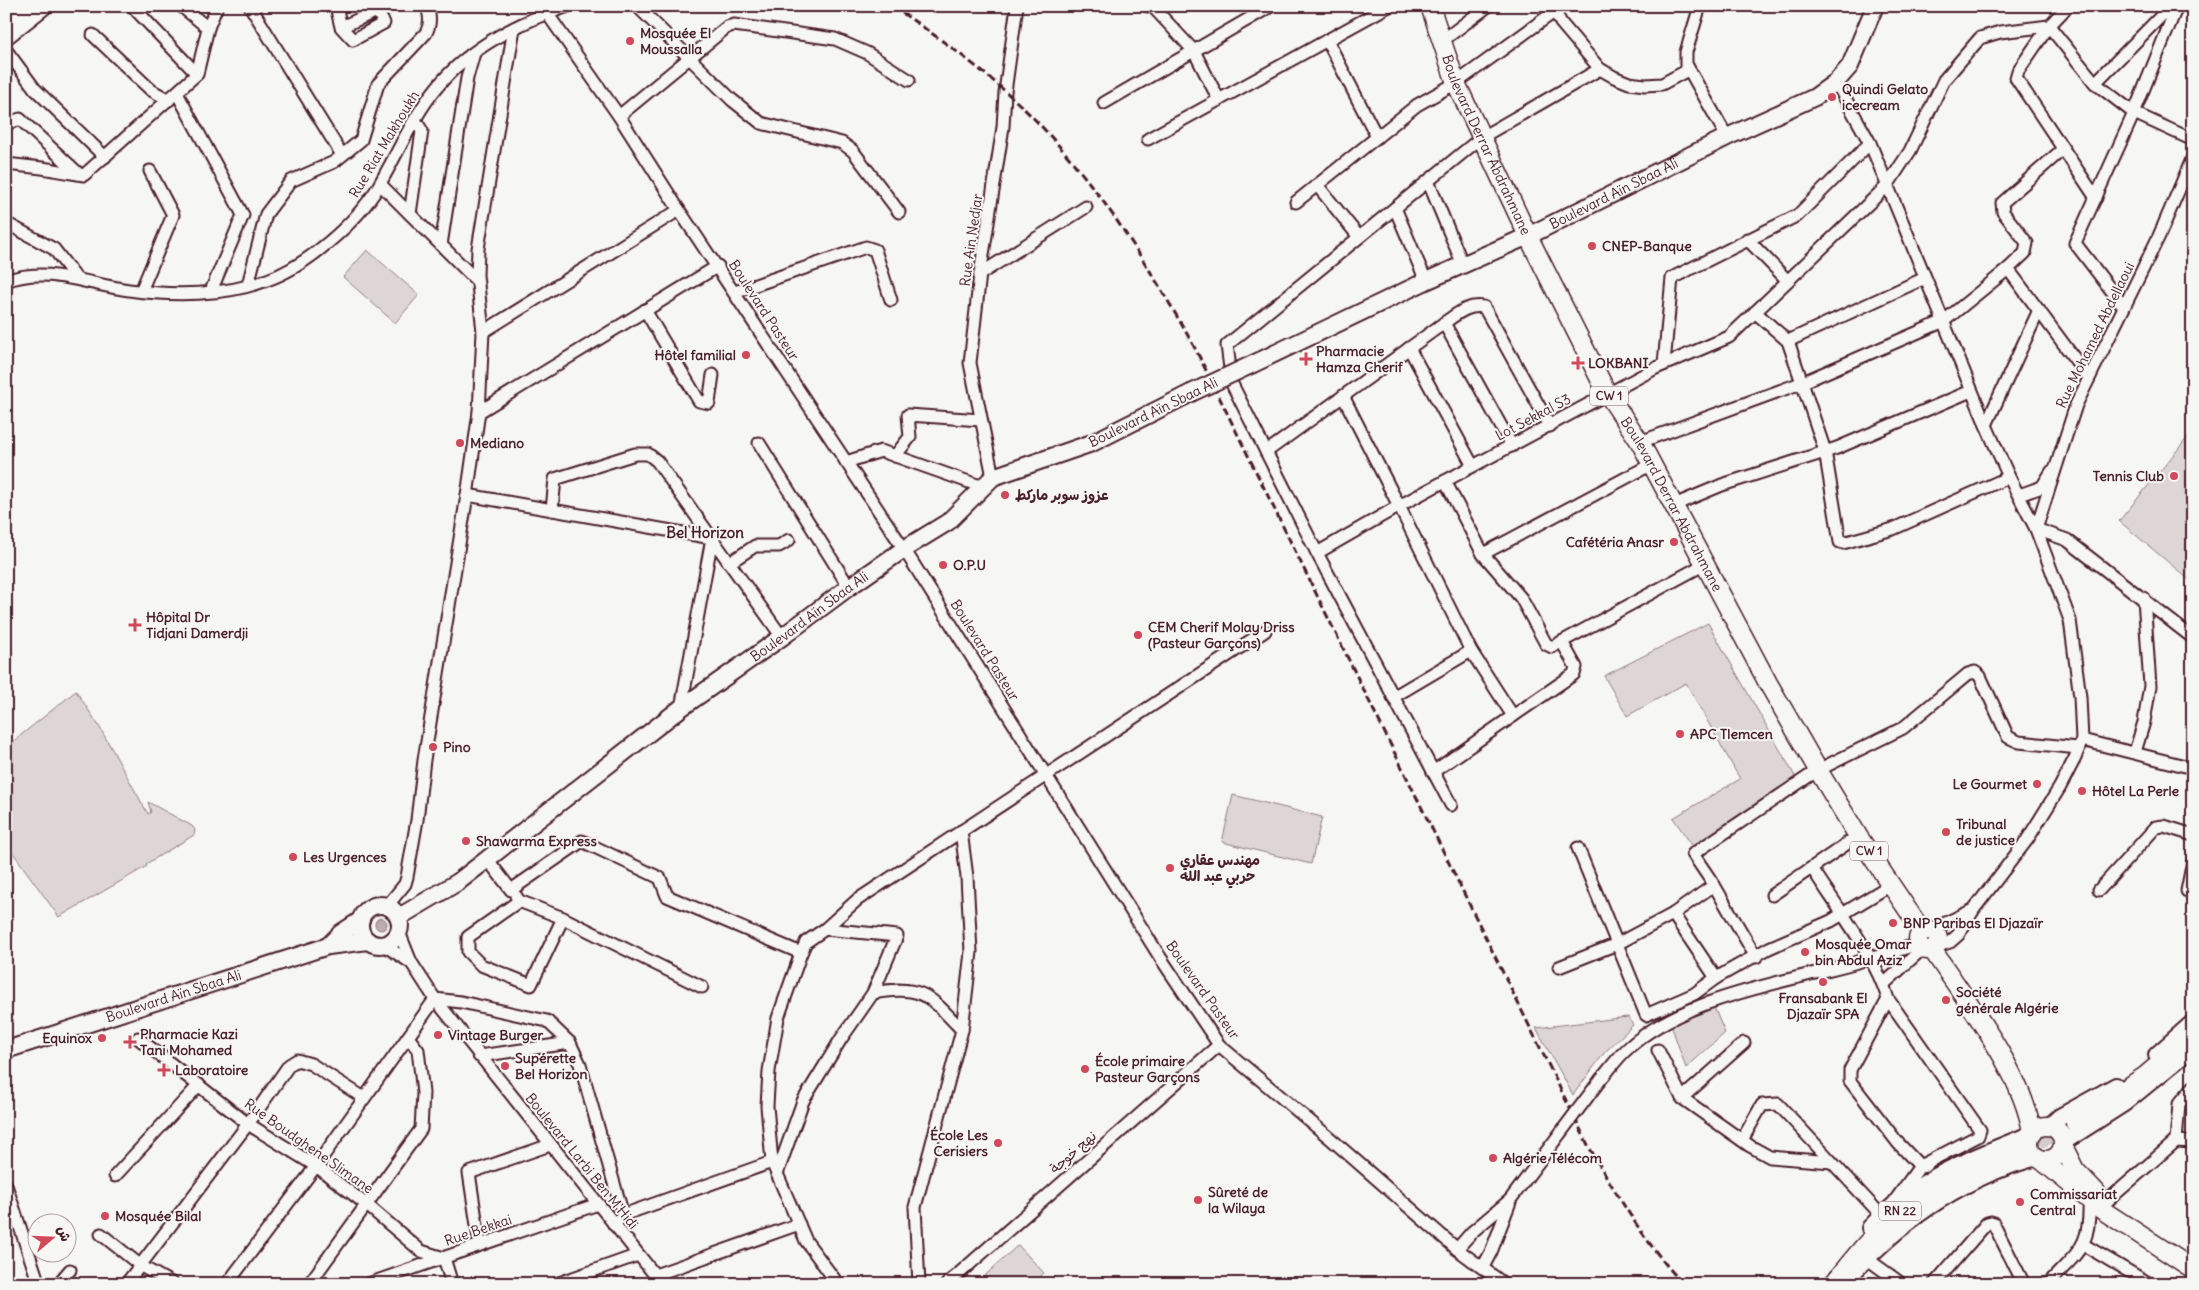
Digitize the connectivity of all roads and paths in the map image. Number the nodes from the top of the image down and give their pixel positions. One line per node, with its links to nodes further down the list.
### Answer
1 (44, 6): 28 (main road)
2 (132, 6): 37 (street)
3 (181, 6): 25 (street)
4 (217, 6): 25 (street)
5 (250, 6): 56 (street)
6 (336, 6): 24 (street)
7 (427, 6): 56 (street)
8 (568, 6): 21 (street, Rue Riat Makhoukh)
9 (637, 6): 34 (street)
10 (1017, 6): 81 (street, Rue Ain Nedjar)
11 (1271, 6): 32 (street)
12 (1389, 6): 29 (street)
13 (1430, 6): 30 (main road, Boulevard Derrar Abdrahmane / CW 1)
14 (1488, 6): 30 (street)
15 (1700, 6): 36 (street)
16 (1876, 6): 39 (main road, Boulevard Aïn Sbaa Ali)
17 (2068, 6): 23 (street)
18 (2171, 6): 41 (street)
19 (2178, 6): 45 (street)
20 (1152, 7): 32 (street)
21 (545, 9): 26 (street, Rue Riat Makhoukh); 46 (street, Boulevard Pasteur)
22 (1553, 9): 35 (street); 40 (street)
23 (2049, 26): 41 (street); 55 (street); 65 (street, Lot Sekkal S3)
24 (341, 27)
25 (208, 28): 37 (street)
26 (514, 28): 33 (street, Rue Riat Makhoukh); 86 (street)
27 (93, 35): 42 (street)
28 (6, 36)
29 (1327, 40): 43 (street); 49 (street)
30 (1442, 41): 40 (main road, Boulevard Derrar Abdrahmane / CW 1)
31 (6, 50): 57 (street)
32 (1194, 51): 43 (street); 44 (street)
33 (474, 53): 47 (street, Rue Riat Makhoukh); 77 (street)
34 (690, 59): 38 (street); 46 (street); 71 (street)
35 (1600, 69): 36 (street); 50 (street)
36 (1688, 70): 51 (street)
37 (197, 74): 42 (street)
38 (909, 80)
39 (1836, 82): 51 (main road, Boulevard Aïn Sbaa Ali); 54 (street)
40 (1456, 83): 49 (street); 50 (main road, Boulevard Derrar Abdrahmane / CW 1)
41 (2095, 83): 45 (street)
42 (173, 97): 57 (street); 90 (street)
43 (1219, 100): 52 (street)
44 (1104, 103)
45 (2134, 113): 53 (street); 66 (street)
46 (620, 116): 70 (street, Boulevard Pasteur)
47 (415, 120): 63 (street, Rue Riat Makhoukh); 72 (street)
48 (6, 124): 61 (street)
49 (1377, 137): 64 (street)
50 (1482, 137): 62 (street); 74 (main road, Boulevard Derrar Abdrahmane / CW 1)
51 (1727, 137): 74 (main road, Boulevard Aïn Sbaa Ali)
52 (1148, 138)
53 (2193, 140)
54 (1870, 143): 65 (street); 76 (street)
55 (2063, 149): 66 (street); 80 (street)
56 (342, 156): 88 (street)
57 (105, 157): 61 (street)
58 (2193, 157): 93 (street, Rue Mohamed Abdellaoui)
59 (6, 164): 61 (street)
60 (150, 171): 89 (street)
61 (79, 174)
62 (1428, 181): 69 (street); 78 (street)
63 (380, 184): 72 (street); 88 (street, Rue Riat Makhoukh)
64 (1317, 185): 67 (street); 75 (street)
65 (1887, 186): 83 (street); 84 (street, Lot Sekkal S3)
66 (2096, 198): 93 (street)
67 (1296, 202)
68 (1086, 207): 81 (street)
69 (1395, 208): 75 (street); 87 (street)
70 (679, 210): 79 (street, Boulevard Pasteur); 99 (street)
71 (899, 212)
72 (410, 214): 77 (street)
73 (6, 223): 82 (street)
74 (1528, 236): 78 (main road, Boulevard Aïn Sbaa Ali); 107 (main road, Boulevard Derrar Abdrahmane / CW 1)
75 (1359, 237): 118 (street)
76 (1747, 239): 84 (street); 102 (street)
77 (441, 244): 86 (street)
78 (1463, 265): 87 (main road, Boulevard Aïn Sbaa Ali)
79 (718, 266): 91 (street, Boulevard Pasteur); 94 (street)
80 (2008, 269): 95 (street); 97 (street)
81 (980, 274): 110 (street, Rue Ain Nedjar)
82 (76, 278): 85 (street, Rue Riat Makhoukh); 89 (street, Rue Riat Makhoukh)
83 (1925, 278): 97 (street); 100 (street)
84 (1788, 280): 96 (street, Lot Sekkal S3)
85 (6, 281)
86 (478, 281): 99 (street)
87 (1426, 281): 125 (main road, Boulevard Aïn Sbaa Ali, bridge)
88 (248, 285): 90 (street, Rue Riat Makhoukh)
89 (141, 290): 90 (street, Rue Riat Makhoukh)
90 (211, 291)
91 (735, 292): 92 (street); 120 (street, Boulevard Pasteur)
92 (891, 300)
93 (2124, 308): 104 (street, Rue Mohamed Abdellaoui)
94 (645, 310): 103 (street); 109 (street)
95 (2039, 310): 104 (street); 111 (street)
96 (1755, 312): 100 (street); 102 (street, Lot Sekkal S3)
97 (1944, 321): 105 (street); 106 (street)
98 (1444, 323): 101 (street); 112 (street); 115 (street)
99 (483, 332): 109 (street)
100 (1788, 341): 105 (street)
101 (1409, 348): 108 (street); 122 (street)
102 (1664, 364): 107 (street, Lot Sekkal S3)
103 (713, 375)
104 (2090, 378): 116 (street, Rue Mohamed Abdellaoui)
105 (1801, 383): 113 (street); 117 (street)
106 (1972, 391): 111 (street); 117 (street)
107 (1607, 393): 112 (street, Lot Sekkal S3); 113 (main road, Boulevard Derrar Abdrahmane / CW 1)
108 (1343, 396): 118 (street); 128 (street)
109 (479, 412): 126 (street)
110 (981, 420): 119 (street); 125 (street, Rue Ain Nedjar)
111 (1986, 425): 123 (street)
112 (1550, 426): 115 (street, Lot Sekkal S3)
113 (1640, 442): 121 (main road, Boulevard Derrar Abdrahmane / CW 1)
114 (759, 443): 139 (street)
115 (1512, 446): 122 (street, Lot Sekkal S3)
116 (2061, 449): 127 (street); 131 (street, Rue Mohamed Abdellaoui)
117 (1824, 451): 123 (street); 129 (street)
118 (1266, 452): 135 (street)
119 (895, 456): 120 (street); 125 (street)
120 (846, 462): 134 (street, Boulevard Pasteur)
121 (1652, 464): 129 (main road, Boulevard Derrar Abdrahmane / CW 1); 136 (street)
122 (1473, 466): 124 (street, Lot Sekkal S3)
123 (2008, 477): 127 (street)
124 (1445, 481): 128 (street, Lot Sekkal S3); 136 (street)
125 (988, 482): 134 (main road, Boulevard Aïn Sbaa Ali)
126 (467, 495): 130 (street); 173 (street)
127 (2019, 495): 131 (street)
128 (1399, 506): 135 (street, Lot Sekkal S3); 145 (street)
129 (1674, 506): 138 (main road, Boulevard Derrar Abdrahmane / CW 1)
130 (552, 510): 132 (street); 132 (street)
131 (2036, 529): 140 (street); 149 (street)
132 (712, 538): 137 (street); 147 (street)
133 (789, 540): 137 (street)
134 (904, 549): 139 (main road, Boulevard Aïn Sbaa Ali); 154 (street, Boulevard Pasteur)
135 (1317, 553): 146 (street)
136 (1483, 554): 144 (street)
137 (729, 563): 142 (street)
138 (1705, 564): 144 (street); 152 (main road, Boulevard Derrar Abdrahmane / CW 1)
139 (849, 587): 142 (main road, Boulevard Aïn Sbaa Ali)
140 (2144, 598): 143 (street); 150 (street)
141 (1265, 631): 154 (street)
142 (782, 637): 147 (main road, Boulevard Aïn Sbaa Ali)
143 (2193, 638)
144 (1562, 642): 148 (street)
145 (1471, 651): 146 (street); 148 (street)
146 (1393, 697): 153 (street)
147 (681, 708): 160 (main road, Boulevard Aïn Sbaa Ali)
148 (1513, 716): 153 (street)
149 (2080, 744): 150 (street); 152 (street); 170 (street)
150 (2135, 752): 151 (street)
151 (2193, 768)
152 (1818, 770): 158 (main road, Boulevard Derrar Abdrahmane / CW 1); 164 (street)
153 (1433, 772): 155 (street)
154 (1045, 774): 156 (street); 199 (street, Boulevard Pasteur)
155 (1450, 805)
156 (961, 831): 176 (street); 193 (street)
157 (2193, 835): 166 (street)
158 (1858, 836): 162 (street); 163 (main road, Boulevard Derrar Abdrahmane / CW 1)
159 (1578, 848): 179 (street)
160 (488, 860): 165 (street); 173 (main road, Boulevard Aïn Sbaa Ali)
161 (2193, 861): 167 (street)
162 (1812, 868): 168 (street); 172 (street)
163 (1892, 884): 172 (street); 177 (main road, Boulevard Derrar Abdrahmane / CW 1)
164 (1714, 885): 171 (street); 182 (street)
165 (511, 890): 169 (street); 181 (street)
166 (2099, 890)
167 (2187, 891)
168 (1772, 895)
169 (519, 900): 174 (street); 174 (street)
170 (1974, 909): 177 (street); 177 (street)
171 (1672, 914): 179 (street); 186 (street)
172 (1842, 914): 182 (street); 183 (street)
173 (395, 918): 175 (main road); 178 (main road); 184 (street)
174 (563, 918): 188 (street)
175 (361, 920): 178 (main road); 180 (main road)
176 (825, 929): 181 (street); 189 (street)
177 (1927, 942): 183 (street); 187 (street); 210 (main road, Boulevard Derrar Abdrahmane / CW 1)
178 (377, 943): 180 (main road); 184 (street)
179 (1617, 944): 185 (street); 186 (street)
180 (328, 946): 201 (main road, Boulevard Aïn Sbaa Ali)
181 (801, 953): 218 (street)
182 (1756, 956): 186 (street)
183 (1871, 959): 187 (street); 226 (street, bridge)
184 (414, 967): 190 (street, Boulevard Larbi Ben M'Hidi)
185 (1559, 967)
186 (1716, 978)
187 (1884, 984): 191 (street)
188 (702, 987)
189 (873, 993): 193 (street); 223 (street)
190 (435, 999): 195 (street); 197 (street); 203 (street, Boulevard Larbi Ben M'Hidi)
191 (1888, 999): 222 (street); 222 (street)
192 (2193, 1023): 210 (main road)
193 (962, 1030): 257 (street)
194 (2193, 1035): 208 (main road)
195 (408, 1037): 206 (street); 228 (street)
196 (138, 1038): 204 (street, Rue Boudghene Slimane)
197 (570, 1043): 203 (street); 231 (street)
198 (1744, 1043): 207 (street)
199 (1219, 1044): 237 (street, Boulevard Pasteur); 258 (street, نهج خوجة)
200 (2193, 1047): 214 (main road)
201 (10, 1049)
202 (1658, 1050): 207 (street)
203 (479, 1056): 215 (street, Boulevard Larbi Ben M'Hidi)
204 (199, 1085): 209 (street, Rue Boudghene Slimane); 224 (street)
205 (2193, 1087): 212 (street)
206 (364, 1098): 209 (street); 221 (street)
207 (1682, 1098): 211 (street)
208 (2075, 1123)
209 (248, 1124): 221 (street, Rue Boudghene Slimane); 242 (street)
210 (2040, 1130): 214 (main road); 217 (main road); 220 (main road)
211 (1742, 1140): 219 (street); 219 (street)
212 (2176, 1141): 213 (street); 229 (street)
213 (2193, 1142)
214 (2063, 1144): 217 (main road); 229 (main road)
215 (550, 1146): 227 (street, Boulevard Larbi Ben M'Hidi); 235 (street)
216 (2014, 1151): 261 (main road, RN 22)
217 (2038, 1158): 229 (main road); 241 (main road)
218 (772, 1162): 223 (street); 231 (street)
219 (1832, 1162): 230 (street)
220 (1959, 1164): 222 (street); 230 (main road)
221 (316, 1166): 228 (street, Rue Boudghene Slimane); 247 (street)
222 (1920, 1166): 230 (street)
223 (777, 1174): 232 (street)
224 (115, 1176)
225 (6, 1185): 248 (street)
226 (1510, 1200): 237 (street); 243 (street)
227 (598, 1204): 233 (street, Boulevard Larbi Ben M'Hidi); 235 (street, Rue Bekkai)
228 (368, 1205): 240 (street, Rue Boudghene Slimane); 252 (street)
229 (2102, 1205): 236 (street); 239 (main road); 244 (main road)
230 (1886, 1211): 260 (main road)
231 (624, 1215): 233 (street)
232 (799, 1224): 246 (street); 256 (street)
233 (614, 1225): 238 (street, Boulevard Larbi Ben M'Hidi)
234 (101, 1234): 242 (street)
235 (480, 1245): 240 (street, Rue Bekkai)
236 (2084, 1245): 266 (street); 267 (street)
237 (1457, 1249): 243 (street, Boulevard Pasteur)
238 (638, 1255): 246 (street, Boulevard Larbi Ben M'Hidi); 255 (street)
239 (2193, 1255)
240 (444, 1258): 253 (street, Rue Bekkai); 254 (street)
241 (1866, 1258): 262 (main road); 263 (street)
242 (141, 1266): 250 (street); 251 (street)
243 (1483, 1268): 259 (street, Boulevard Pasteur)
244 (2193, 1268)
245 (70, 1270): 249 (street)
246 (659, 1279)
247 (232, 1282)
248 (41, 1284)
249 (58, 1284)
250 (126, 1284)
251 (173, 1284)
252 (309, 1284)
253 (368, 1284)
254 (452, 1284)
255 (556, 1284)
256 (838, 1284)
257 (919, 1284)
258 (948, 1284)
259 (1504, 1284)
260 (1824, 1284)
261 (1833, 1284)
262 (1842, 1284)
263 (1902, 1284)
264 (1934, 1284): 265 (street)
265 (2024, 1284)
266 (2048, 1284)
267 (2150, 1284)

